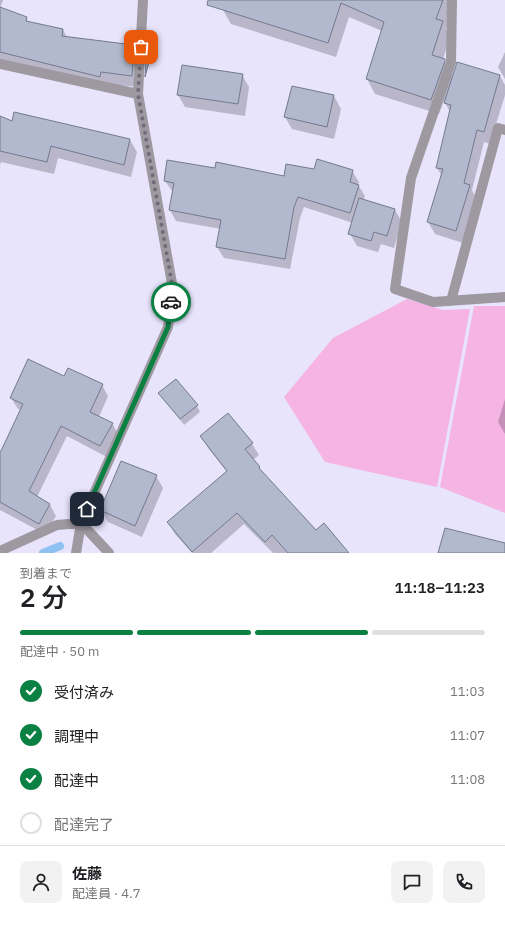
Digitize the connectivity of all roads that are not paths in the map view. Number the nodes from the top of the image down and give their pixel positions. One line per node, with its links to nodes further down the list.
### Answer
1 (143, 0): 4 (street)
2 (452, 0): 7 (street)
3 (0, 64): 4 (street)
4 (138, 94): 8 (street)
5 (505, 130): 7 (street)
6 (505, 297): 7 (street)
7 (451, 300)
8 (81, 523): 9 (street); 10 (street); 11 (street)
9 (0, 551)
10 (76, 553)
11 (109, 553)

